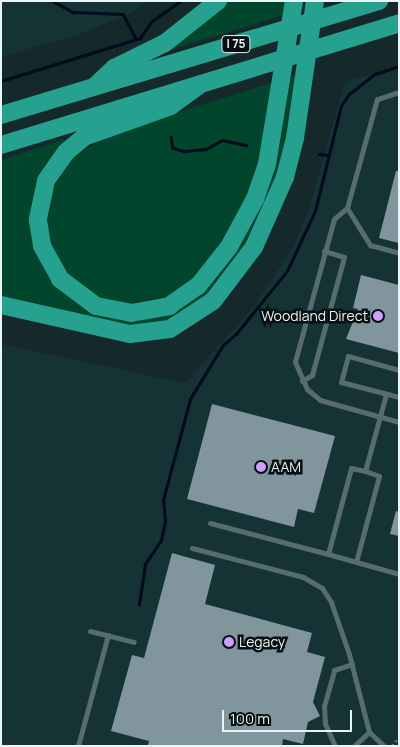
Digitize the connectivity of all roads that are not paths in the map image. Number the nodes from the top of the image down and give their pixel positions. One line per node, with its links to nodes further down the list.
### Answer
1 (218, 1): 7 (highway)
2 (294, 1): 6 (highway)
3 (315, 1): 14 (highway)
4 (379, 1): 7 (highway, I 75)
5 (399, 23): 6 (highway, I 75)
6 (201, 84): 10 (highway, I 75)
7 (92, 88): 9 (highway, I 75)
8 (399, 92): 11 (lane)
9 (1, 115)
10 (1, 144)
11 (347, 208): 12 (lane); 13 (lane)
12 (324, 252): 16 (lane); 16 (lane)
13 (399, 253)
14 (1, 305)
15 (399, 370): 17 (lane)
16 (302, 381): 19 (lane)
17 (386, 394): 18 (lane); 19 (lane)
18 (399, 397)
19 (380, 416): 20 (lane); 21 (lane)
20 (399, 422)
21 (365, 472): 24 (lane); 25 (lane)
22 (210, 522): 24 (lane)
23 (192, 548): 30 (lane)
24 (328, 554): 25 (lane)
25 (356, 562): 26 (lane)
26 (399, 574)
27 (90, 631): 28 (lane)
28 (108, 636): 29 (lane); 32 (lane)
29 (134, 642)
30 (352, 664): 31 (lane); 33 (lane)
31 (369, 732): 34 (lane); 35 (lane)
32 (78, 746)
33 (335, 746)
34 (354, 746)
35 (384, 746)

